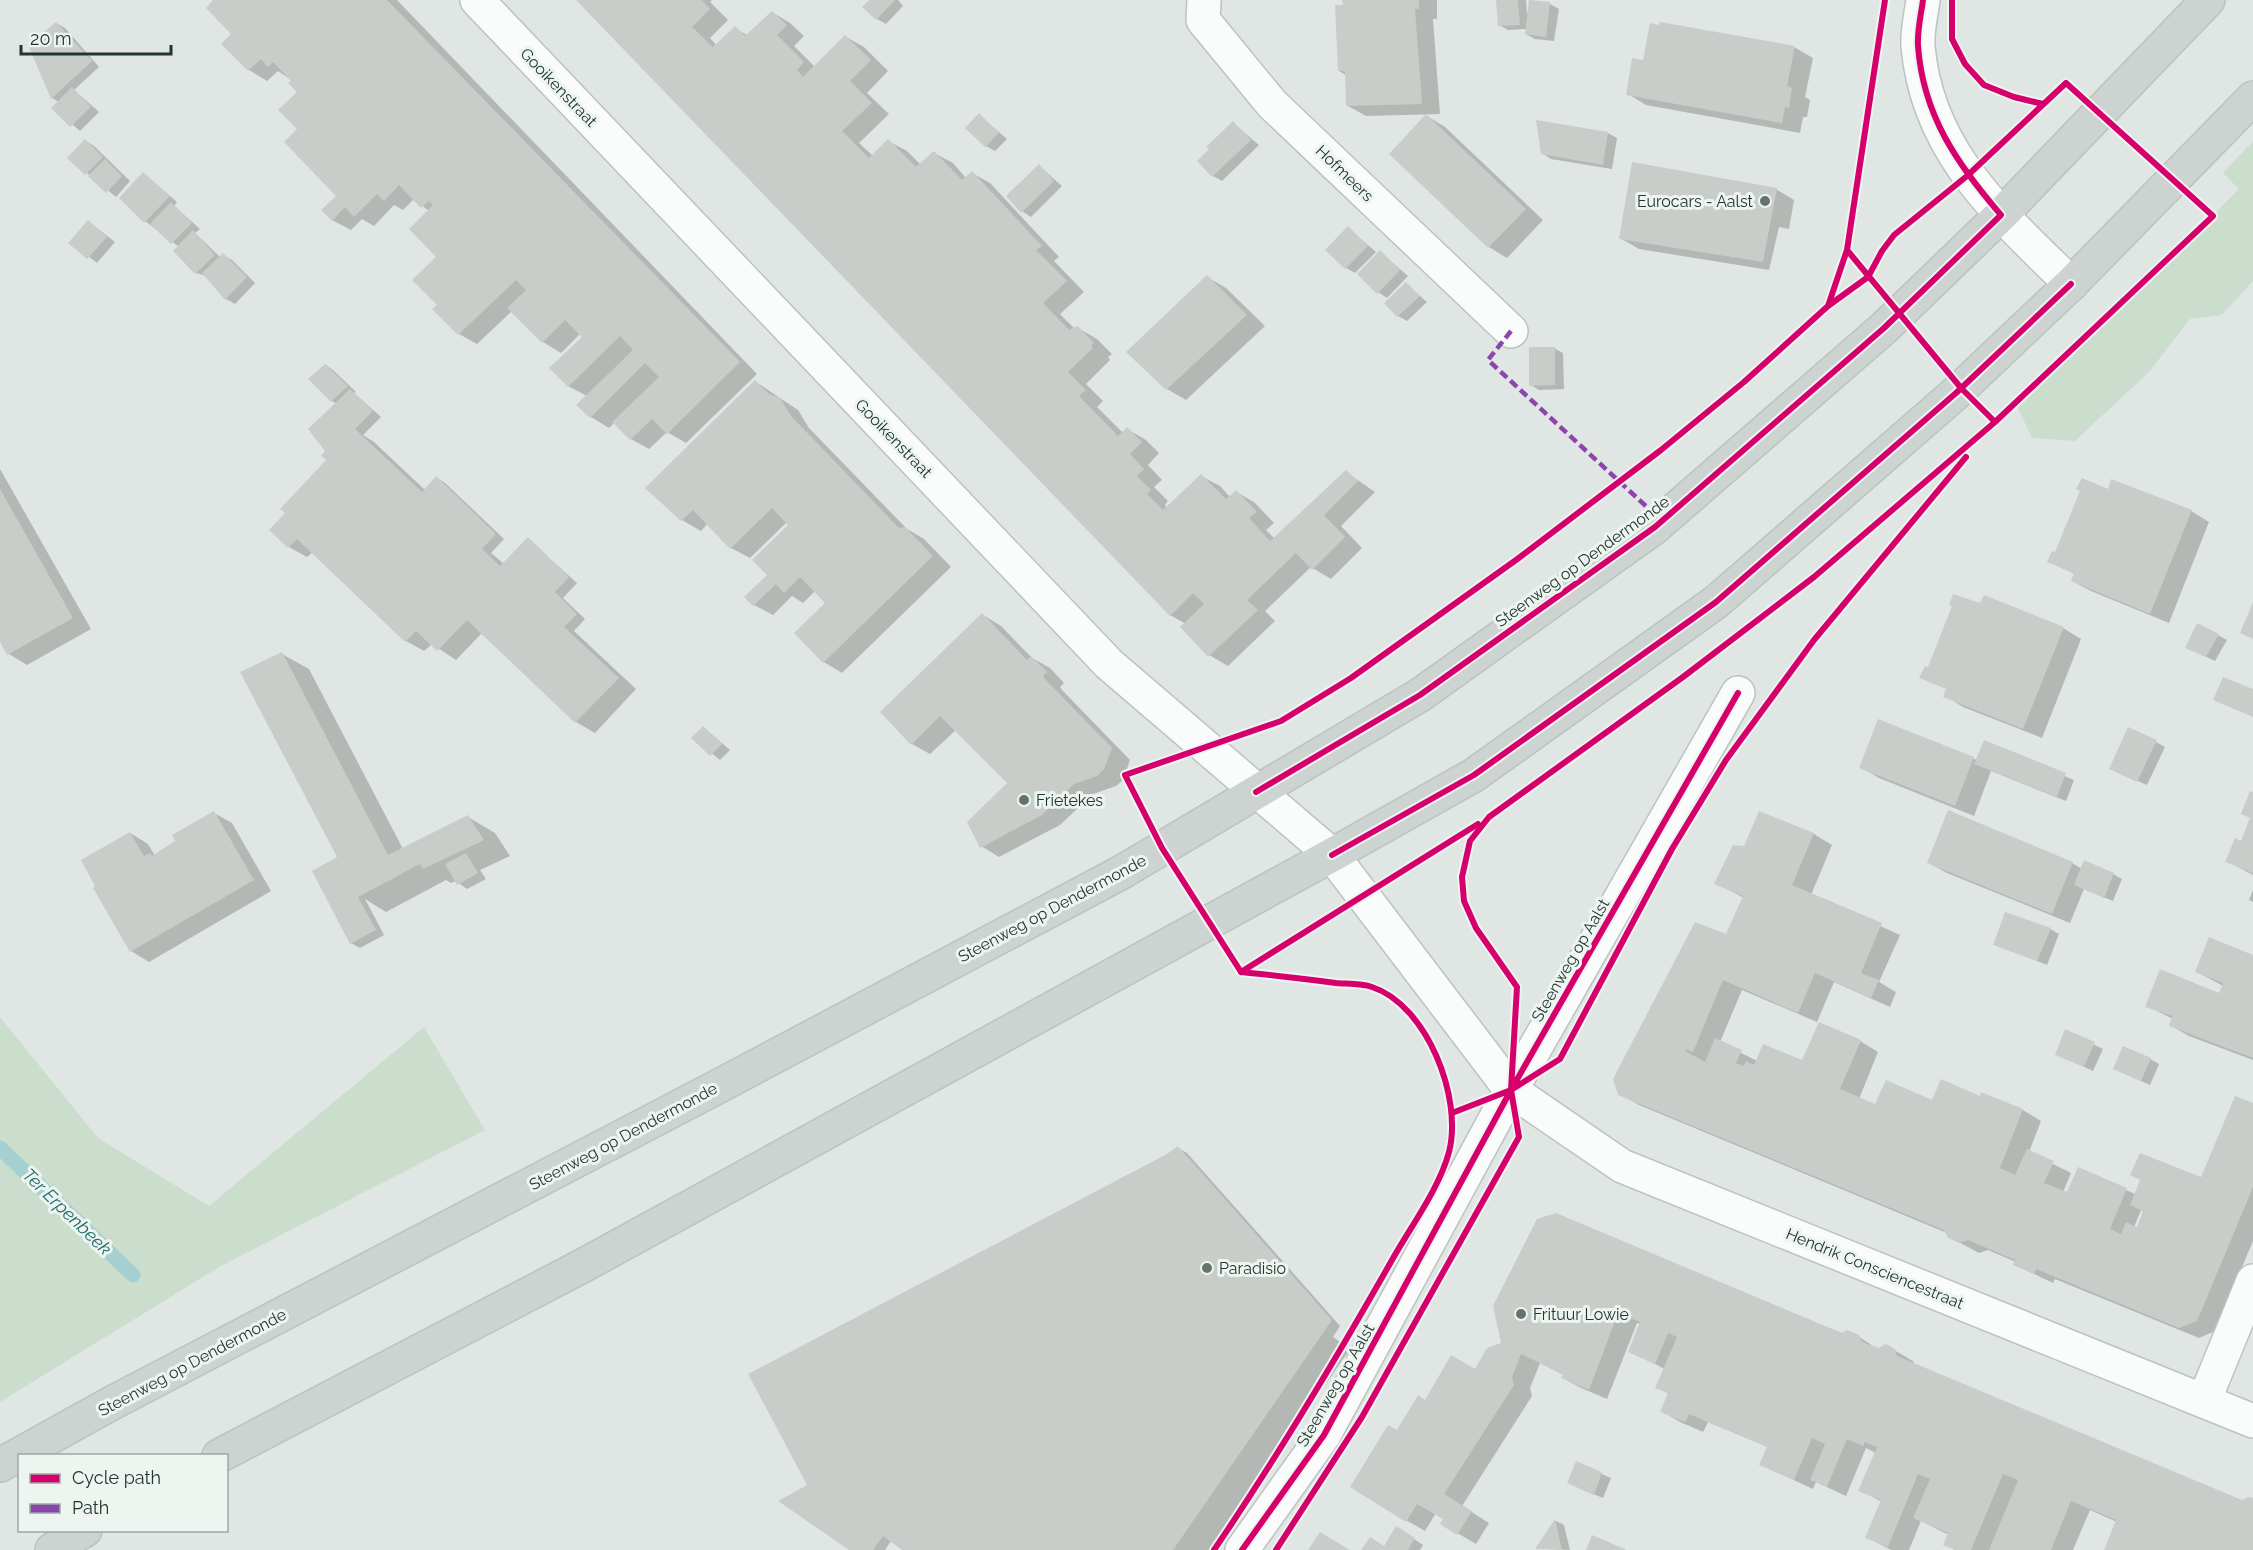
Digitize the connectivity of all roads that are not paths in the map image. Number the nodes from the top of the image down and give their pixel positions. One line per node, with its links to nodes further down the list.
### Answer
1 (477, 0): 10 (street, Gooikenstraat)
2 (1204, 0): 8 (street, Hofmeers)
3 (1923, 0): 6 (street)
4 (2208, 0): 6 (main road, Steenweg op Dendermonde)
5 (2253, 98): 7 (main road)
6 (2001, 215): 7 (street); 10 (main road, Steenweg op Dendermonde)
7 (2071, 284): 11 (main road)
8 (1511, 331)
9 (1738, 693): 12 (street, Steenweg op Aalst)
10 (1256, 792): 11 (street, Gooikenstraat); 16 (main road, Steenweg op Dendermonde)
11 (1332, 855): 12 (street); 17 (main road)
12 (1511, 1090): 14 (street, Hendrik Consciencestraat); 22 (street, Steenweg op Aalst)
13 (2253, 1281): 14 (street)
14 (2204, 1401): 15 (street, Hendrik Consciencestraat)
15 (2253, 1421)
16 (20, 1454)
17 (221, 1454)
18 (18, 1455): 19 (main road, Steenweg op Dendermonde)
19 (0, 1465)
20 (82, 1532): 21 (main road)
21 (52, 1550)
22 (1242, 1550)

